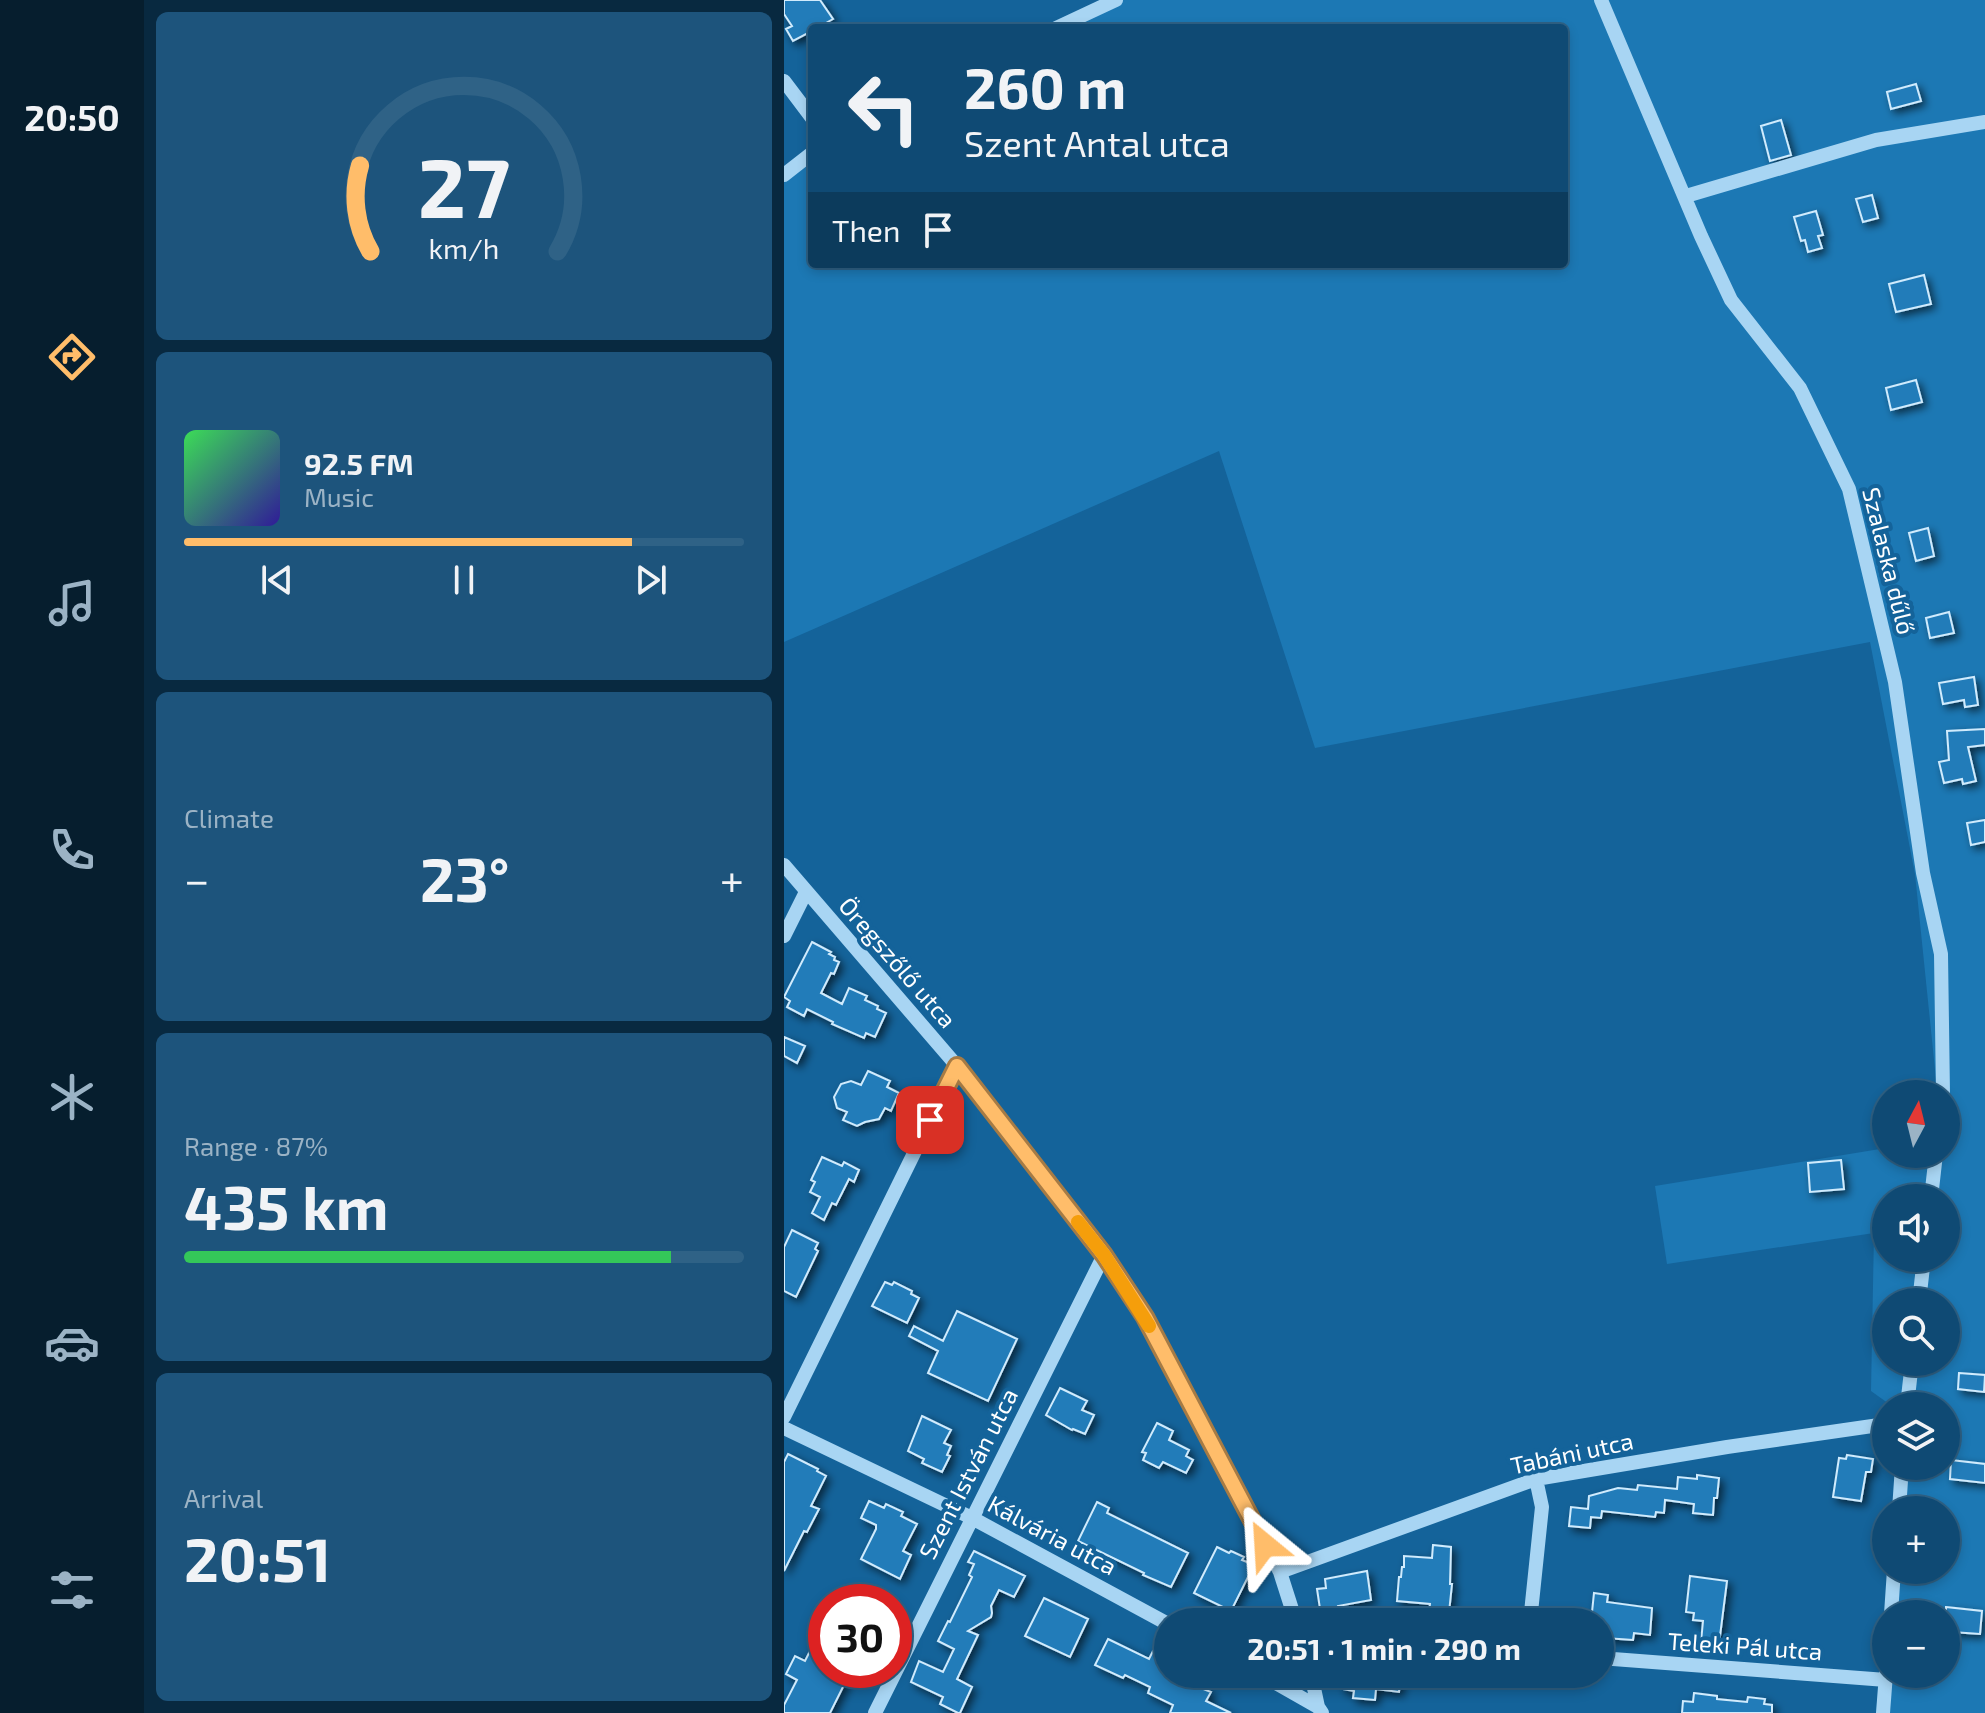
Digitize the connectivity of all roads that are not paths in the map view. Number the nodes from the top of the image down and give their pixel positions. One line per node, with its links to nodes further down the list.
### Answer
1 (1116, 0): 3 (street)
2 (1601, 0): 9 (street, Szalaska dűlő)
3 (1065, 24)
4 (784, 81): 5 (street)
5 (808, 113)
6 (1985, 122): 9 (street)
7 (808, 156): 8 (street)
8 (784, 175)
9 (1686, 196): 14 (street, Szalaska dűlő)
10 (784, 865): 11 (street, Öregszőlő utca)
11 (806, 892): 12 (street); 13 (street, Öregszőlő utca)
12 (784, 936)
13 (957, 1066): 15 (street, Öregszőlő utca); 16 (street)
14 (1943, 1080)
15 (1104, 1255): 20 (street, Szent István utca); 21 (street, Öregszőlő utca)
16 (784, 1417)
17 (1872, 1426): 19 (street, Tabáni utca)
18 (784, 1428): 20 (street, Kálvária utca)
19 (1536, 1479): 21 (street, Tabáni utca); 23 (street)
20 (972, 1518): 24 (street, Kálvária utca); 31 (street, Szent István utca)
21 (1280, 1572): 22 (street, Öregszőlő utca)
22 (1292, 1608)
23 (1531, 1608)
24 (1154, 1616)
25 (1614, 1659): 26 (street, Teleki Pál utca)
26 (1872, 1676)
27 (1286, 1688): 30 (street)
28 (1314, 1688): 30 (street)
29 (1885, 1688): 32 (street)
30 (1320, 1710)
31 (875, 1713)
32 (1883, 1713)

